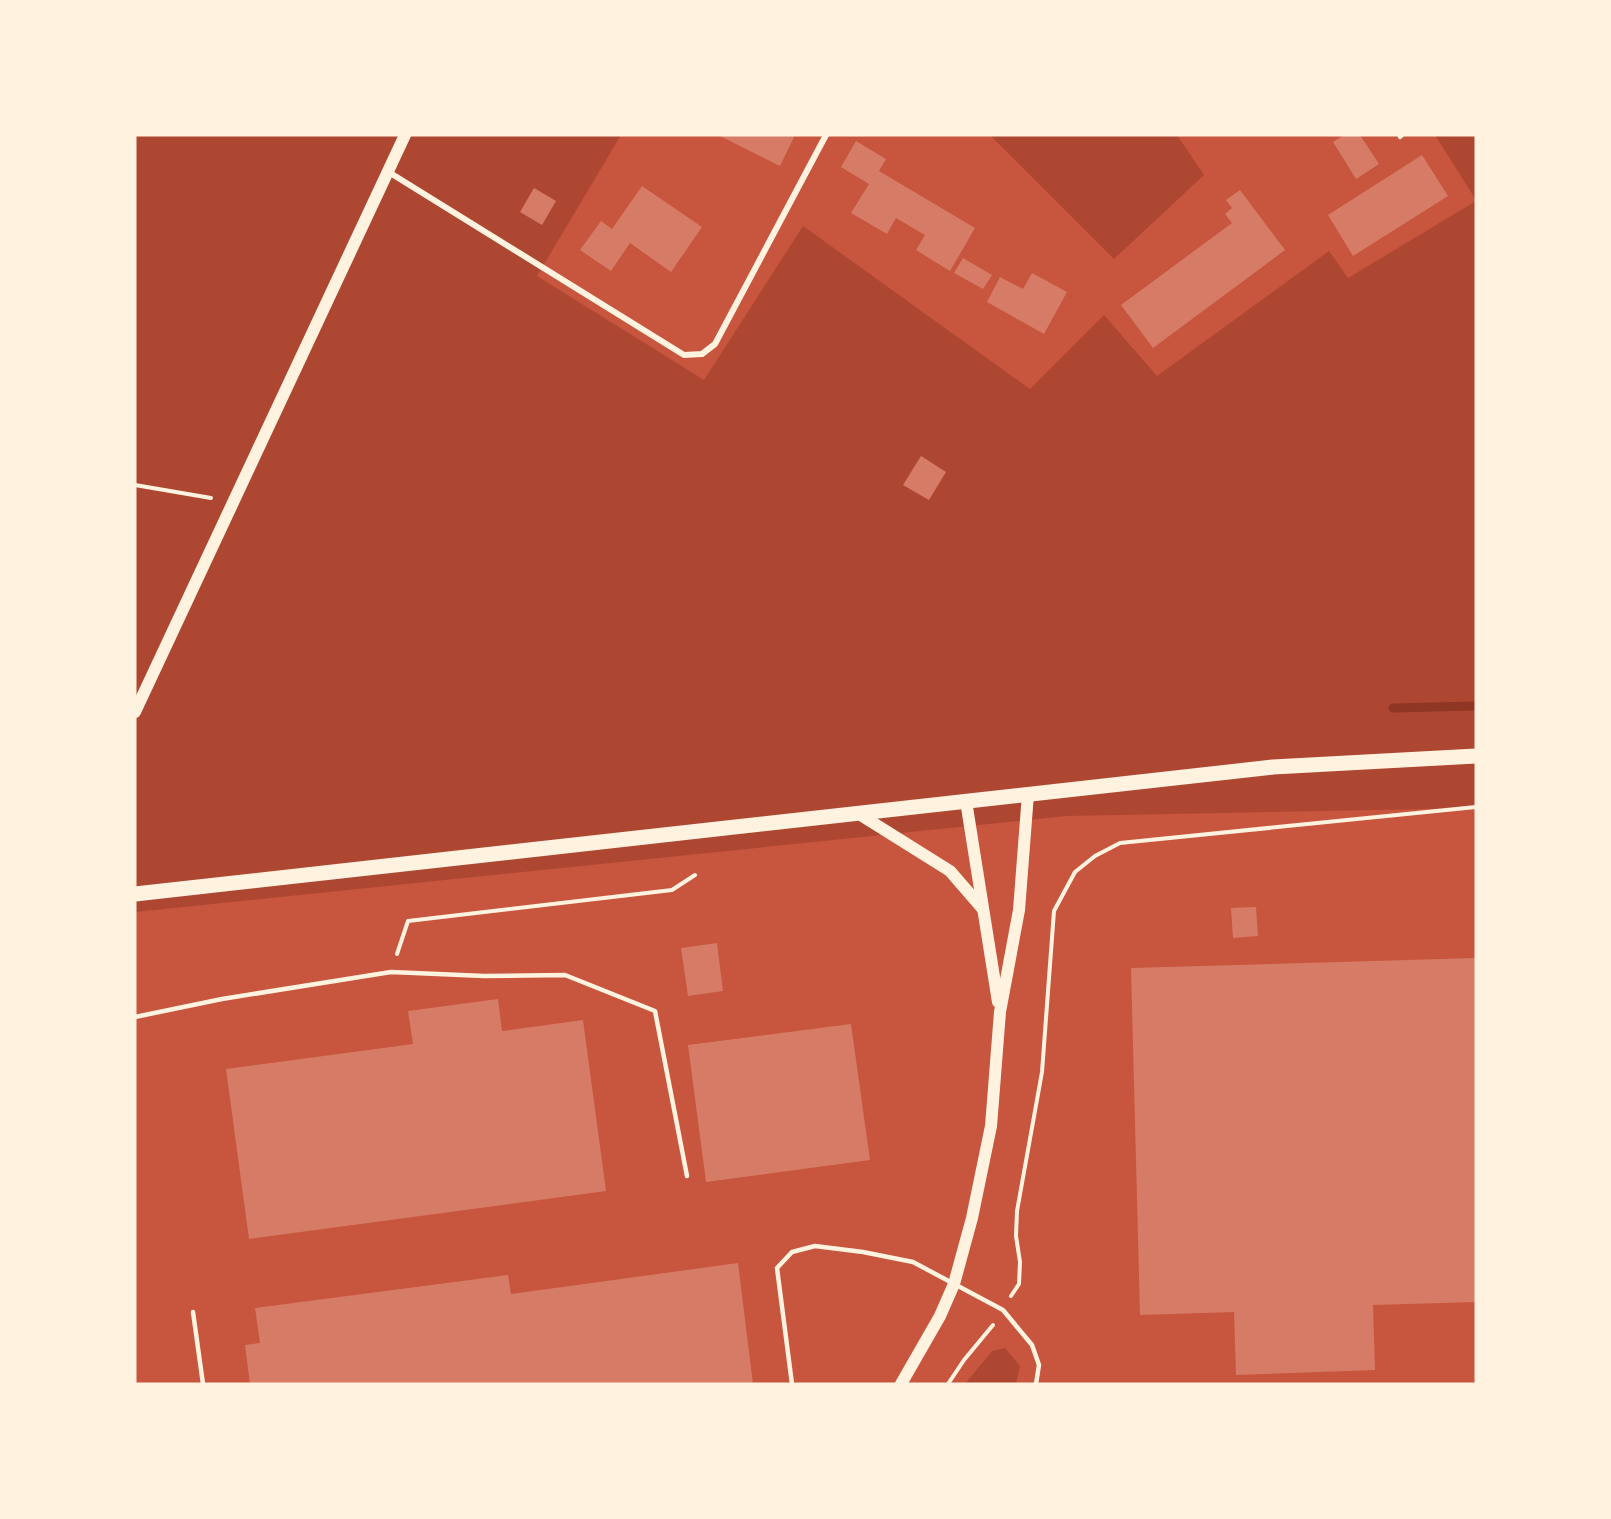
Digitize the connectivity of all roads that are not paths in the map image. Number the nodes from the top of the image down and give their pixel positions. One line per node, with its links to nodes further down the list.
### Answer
1 (405, 135): 3 (main road)
2 (826, 135): 3 (street)
3 (387, 171): 4 (main road)
4 (135, 712)
5 (1476, 756): 6 (main road)
6 (1028, 794): 7 (main road); 11 (main road)
7 (966, 801): 8 (main road); 10 (main road)
8 (859, 814): 9 (main road); 10 (main road)
9 (135, 894)
10 (982, 909): 11 (main road)
11 (1000, 1012): 14 (main road)
12 (135, 1017): 13 (lane)
13 (687, 1176)
14 (954, 1284): 17 (lane); 18 (main road); 19 (lane)
15 (193, 1312): 16 (lane)
16 (203, 1384)
17 (792, 1384)
18 (901, 1384)
19 (1036, 1384)

